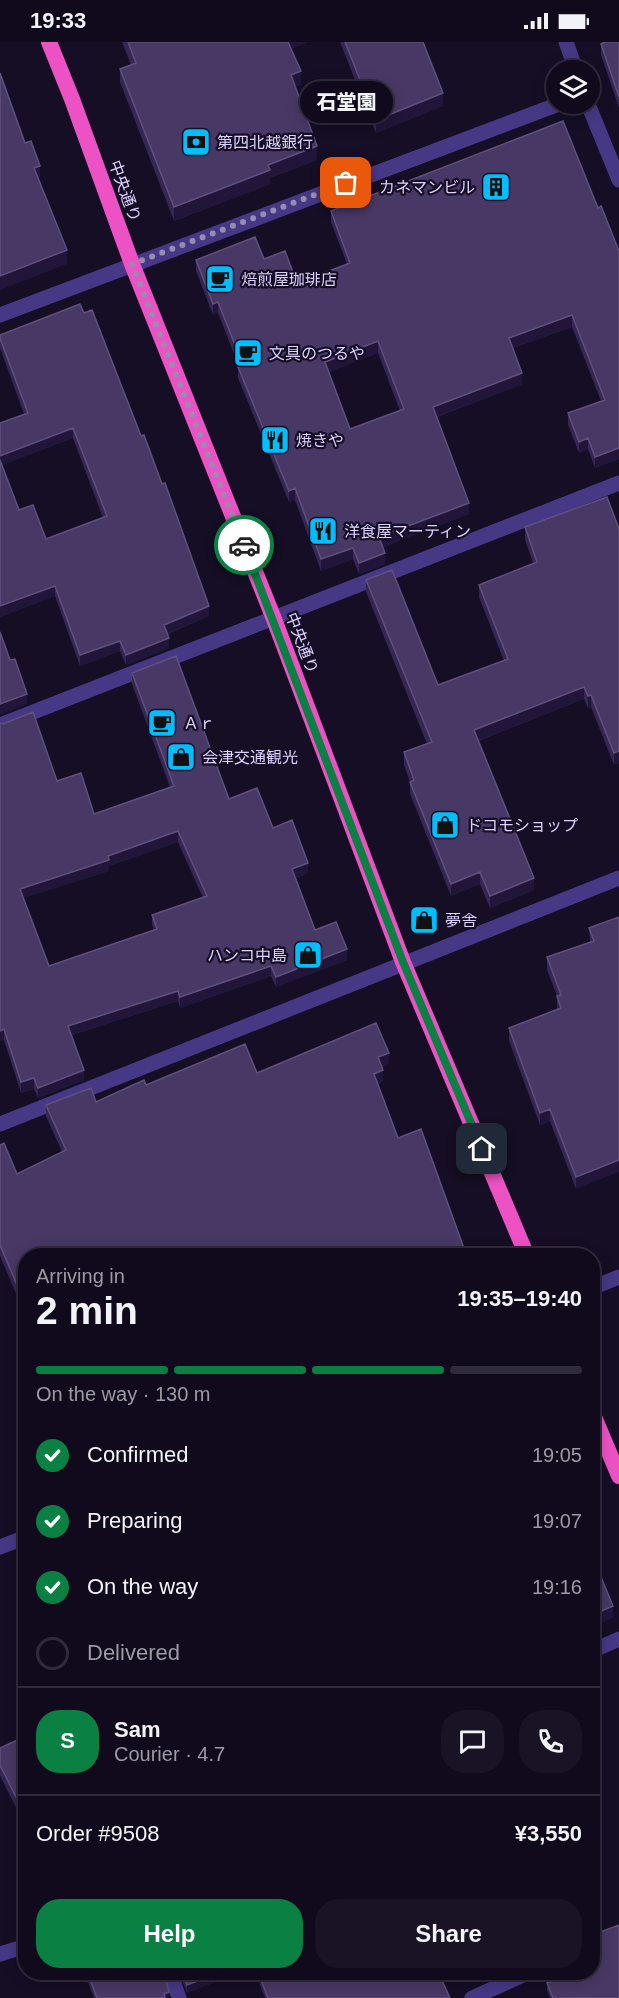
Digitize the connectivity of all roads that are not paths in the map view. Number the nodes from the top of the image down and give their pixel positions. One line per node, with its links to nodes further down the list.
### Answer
1 (49, 42): 7 (highway, 中央通り)
2 (566, 42): 3 (street)
3 (572, 60)
4 (546, 109): 7 (street)
5 (592, 114): 6 (street)
6 (619, 180)
7 (132, 264): 8 (street); 10 (highway, 中央通り)
8 (0, 315)
9 (619, 483): 10 (street)
10 (274, 619): 11 (street); 13 (highway, 中央通り)
11 (0, 725)
12 (619, 878): 13 (street)
13 (403, 962): 14 (street); 15 (highway, 中央通り)
14 (0, 1124)
15 (524, 1248)
16 (619, 1277): 17 (street)
17 (600, 1285)
18 (600, 1431): 19 (highway)
19 (619, 1476)
20 (18, 1540): 21 (street)
21 (0, 1547)
22 (619, 1640): 23 (street)
23 (600, 1648)
24 (18, 1948): 25 (street)
25 (0, 1954)
26 (173, 1980): 28 (street)
27 (512, 1980): 29 (street)
28 (179, 1998)
29 (472, 1998)

